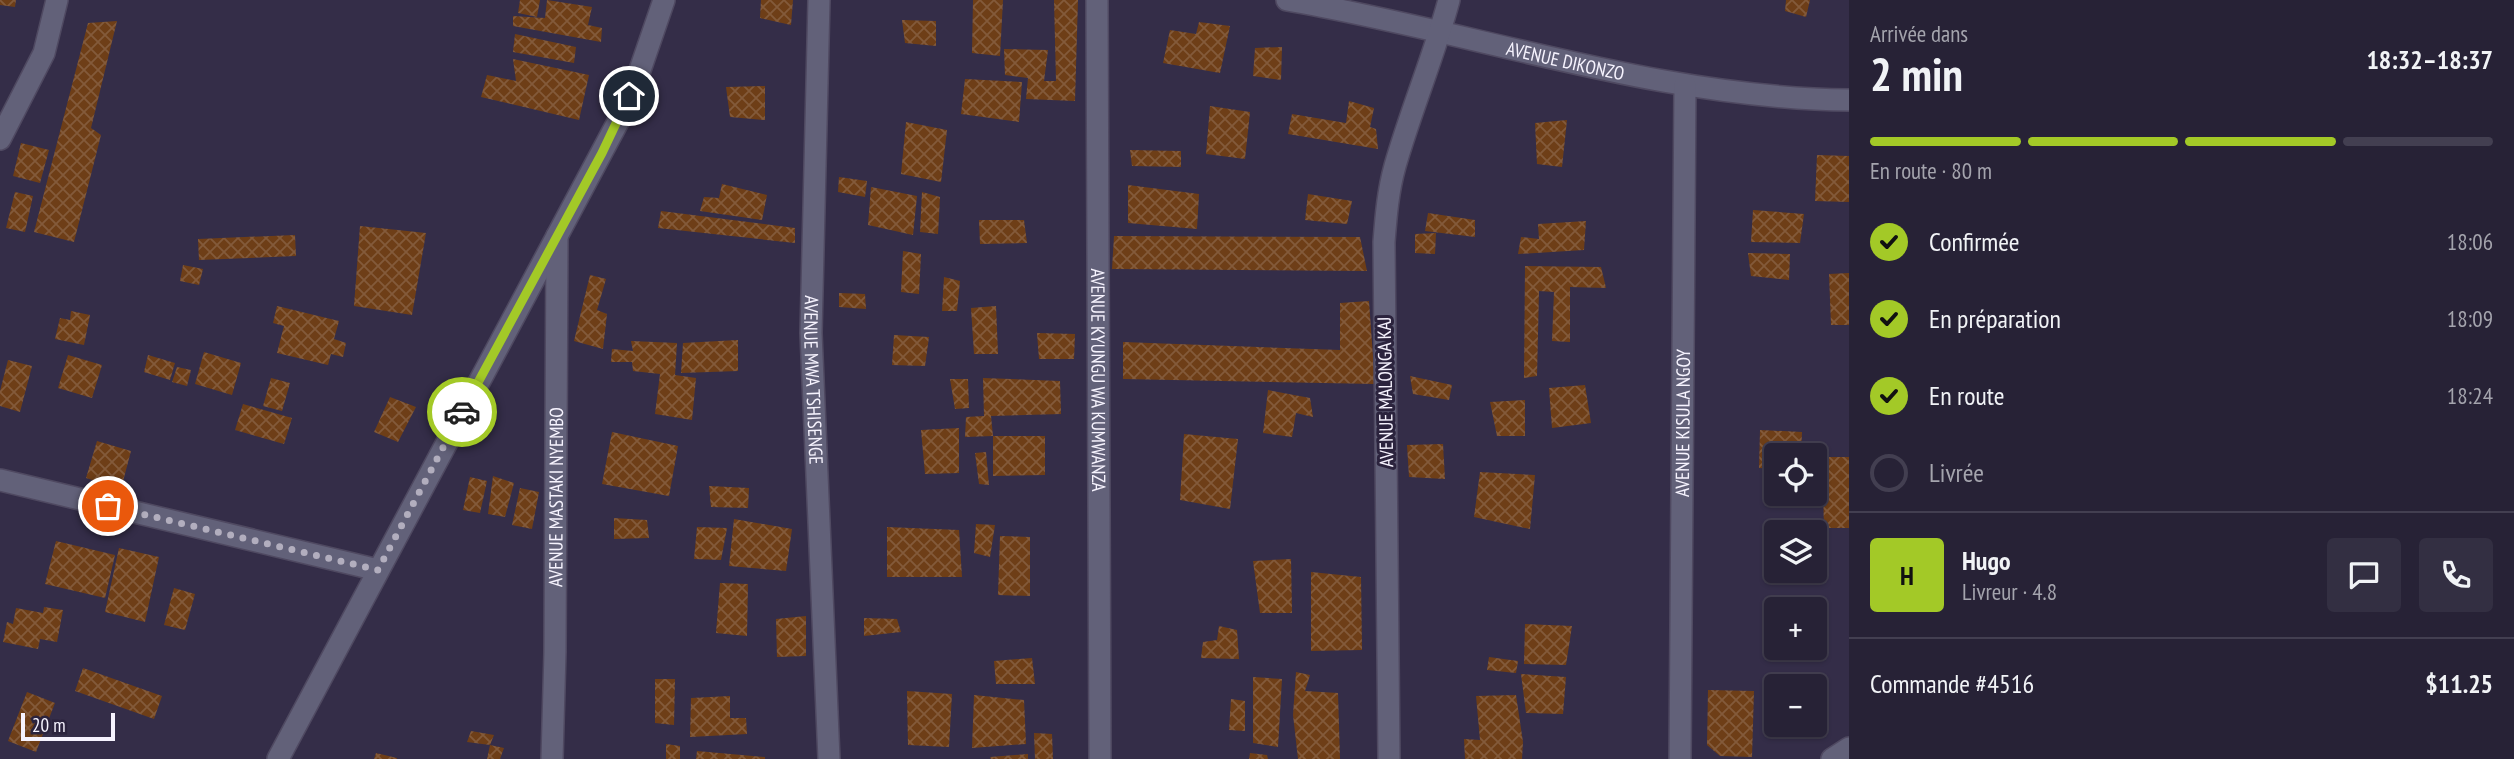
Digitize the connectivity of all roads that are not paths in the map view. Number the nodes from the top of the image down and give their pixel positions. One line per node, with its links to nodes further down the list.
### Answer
1 (57, 0): 10 (street)
2 (664, 0): 11 (street)
3 (819, 0): 17 (street, AVENUE MWA TSHISENGE)
4 (1097, 0): 18 (street, AVENUE KYUNGU WA KUMWANZA)
5 (1287, 0): 7 (street, AVENUE DIKONZO)
6 (1449, 0): 7 (street, AVENUE MALONGA KAJ)
7 (1440, 33): 8 (street, AVENUE DIKONZO); 19 (street, AVENUE MALONGA KAJ)
8 (1685, 85): 9 (street, AVENUE DIKONZO); 20 (street, AVENUE KISULA NGOY)
9 (1849, 100)
10 (0, 139)
11 (557, 234): 13 (street); 16 (street, AVENUE MASTAKI NYEMBO)
12 (0, 480): 13 (street)
13 (378, 570): 15 (street)
14 (1849, 748): 21 (street)
15 (278, 759)
16 (552, 759)
17 (829, 759)
18 (1100, 759)
19 (1390, 759)
20 (1680, 759)
21 (1832, 759)

